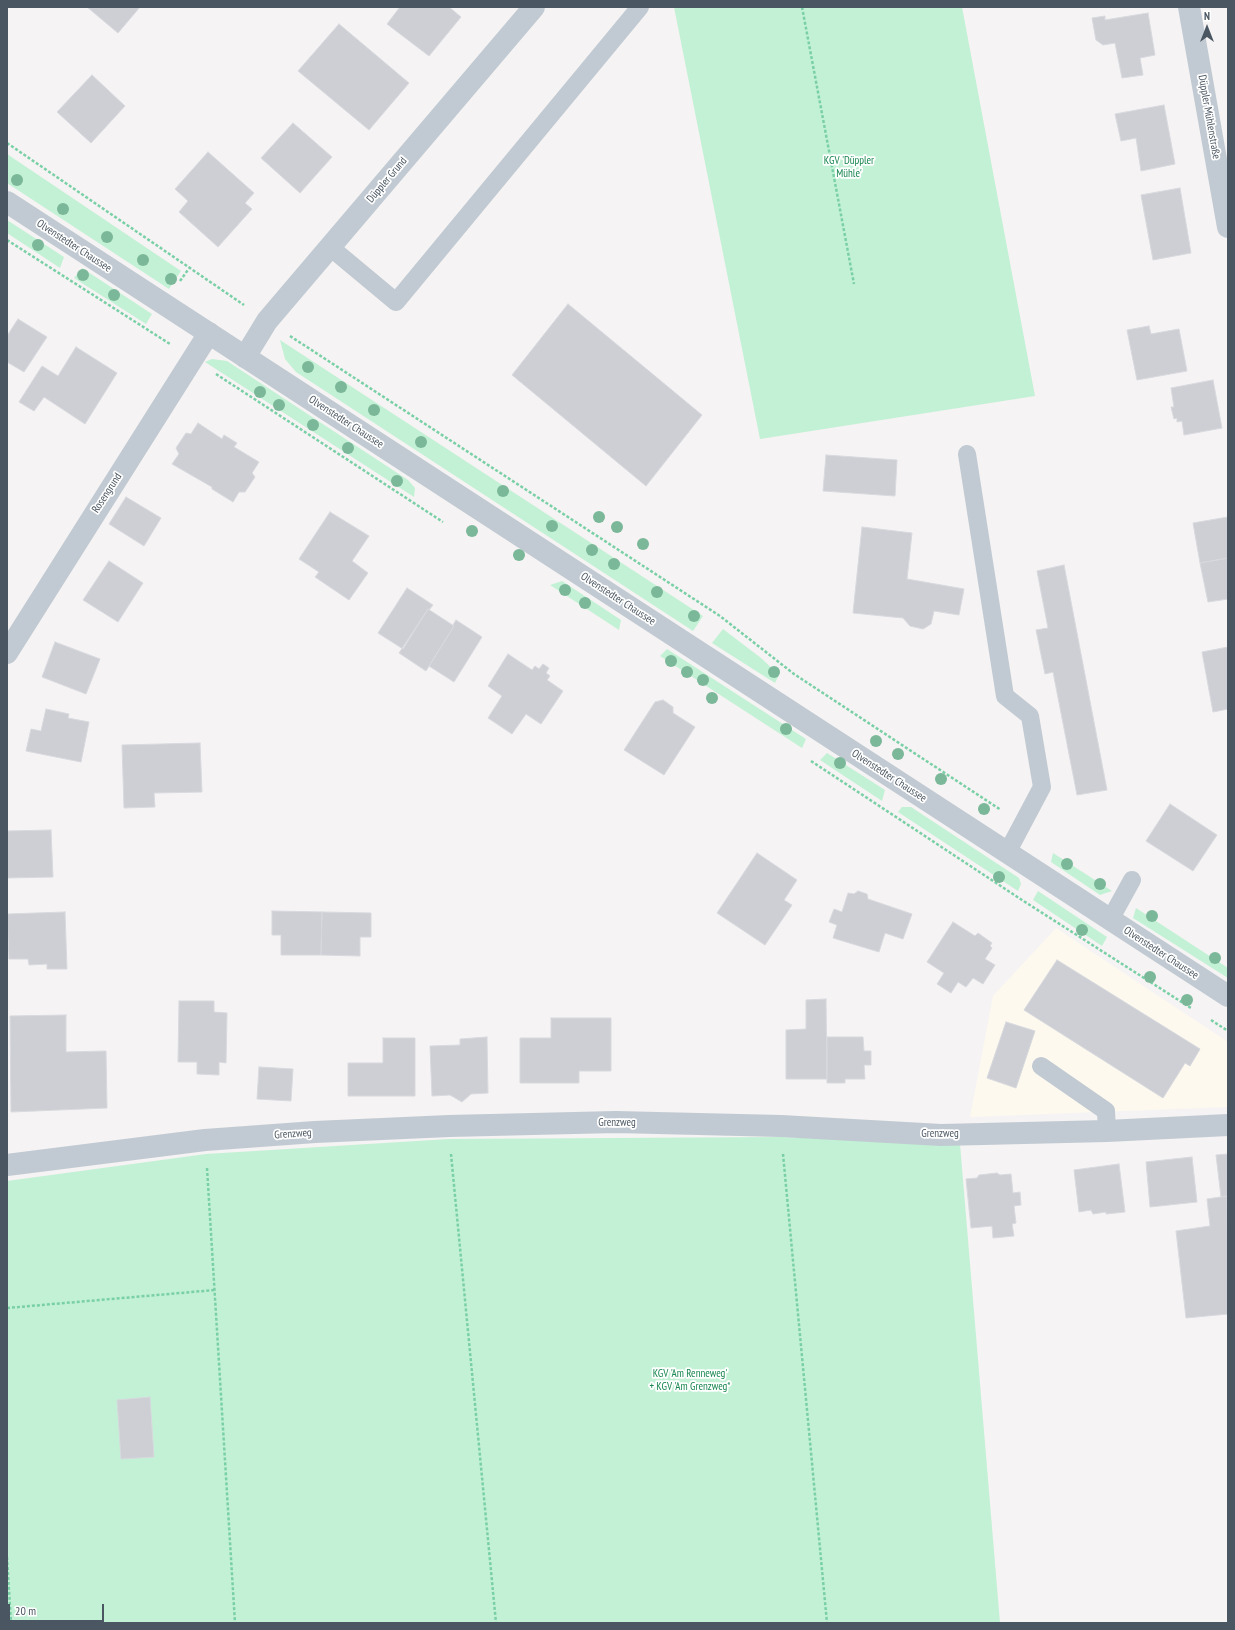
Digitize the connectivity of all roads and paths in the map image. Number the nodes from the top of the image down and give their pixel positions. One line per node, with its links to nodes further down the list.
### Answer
1 (534, 7): 9 (street, Düppler Grund)
2 (640, 7): 9 (lane)
3 (802, 7): 12 (path)
4 (1189, 7): 7 (street, Düppler Mühlenstraße)
5 (7, 143): 10 (path)
6 (7, 202): 14 (street, Olvenstedter Chaussee)
7 (1228, 227)
8 (7, 240): 16 (path)
9 (330, 247): 13 (street, Düppler Grund)
10 (190, 267): 11 (path); 13 (path)
11 (184, 273)
12 (854, 284)
13 (267, 321): 15 (street, Düppler Grund); 21 (path)
14 (209, 333): 15 (street, Olvenstedter Chaussee); 16 (street, Rosengrund)
15 (245, 357): 22 (street, Olvenstedter Chaussee)
16 (193, 359): 18 (path); 19 (street, Rosengrund)
17 (967, 454): 21 (lane)
18 (447, 524)
19 (7, 653)
20 (805, 757): 26 (path)
21 (1023, 825): 22 (lane)
22 (1007, 853): 24 (street, Olvenstedter Chaussee)
23 (1132, 880): 24 (lane)
24 (1110, 920): 25 (street, Olvenstedter Chaussee)
25 (1228, 996)
26 (1196, 1011)
27 (1209, 1019): 28 (path)
28 (1228, 1031)
29 (1041, 1066): 31 (lane)
30 (1228, 1125): 31 (street, Grenzweg)
31 (1107, 1131): 32 (street, Grenzweg)
32 (205, 1140): 35 (street, Grenzweg); 36 (path)
33 (450, 1147): 41 (path)
34 (783, 1153): 42 (path)
35 (7, 1165)
36 (215, 1290): 37 (path); 40 (path)
37 (7, 1308)
38 (7, 1558): 39 (path)
39 (11, 1623)
40 (235, 1623)
41 (496, 1623)
42 (827, 1623)

